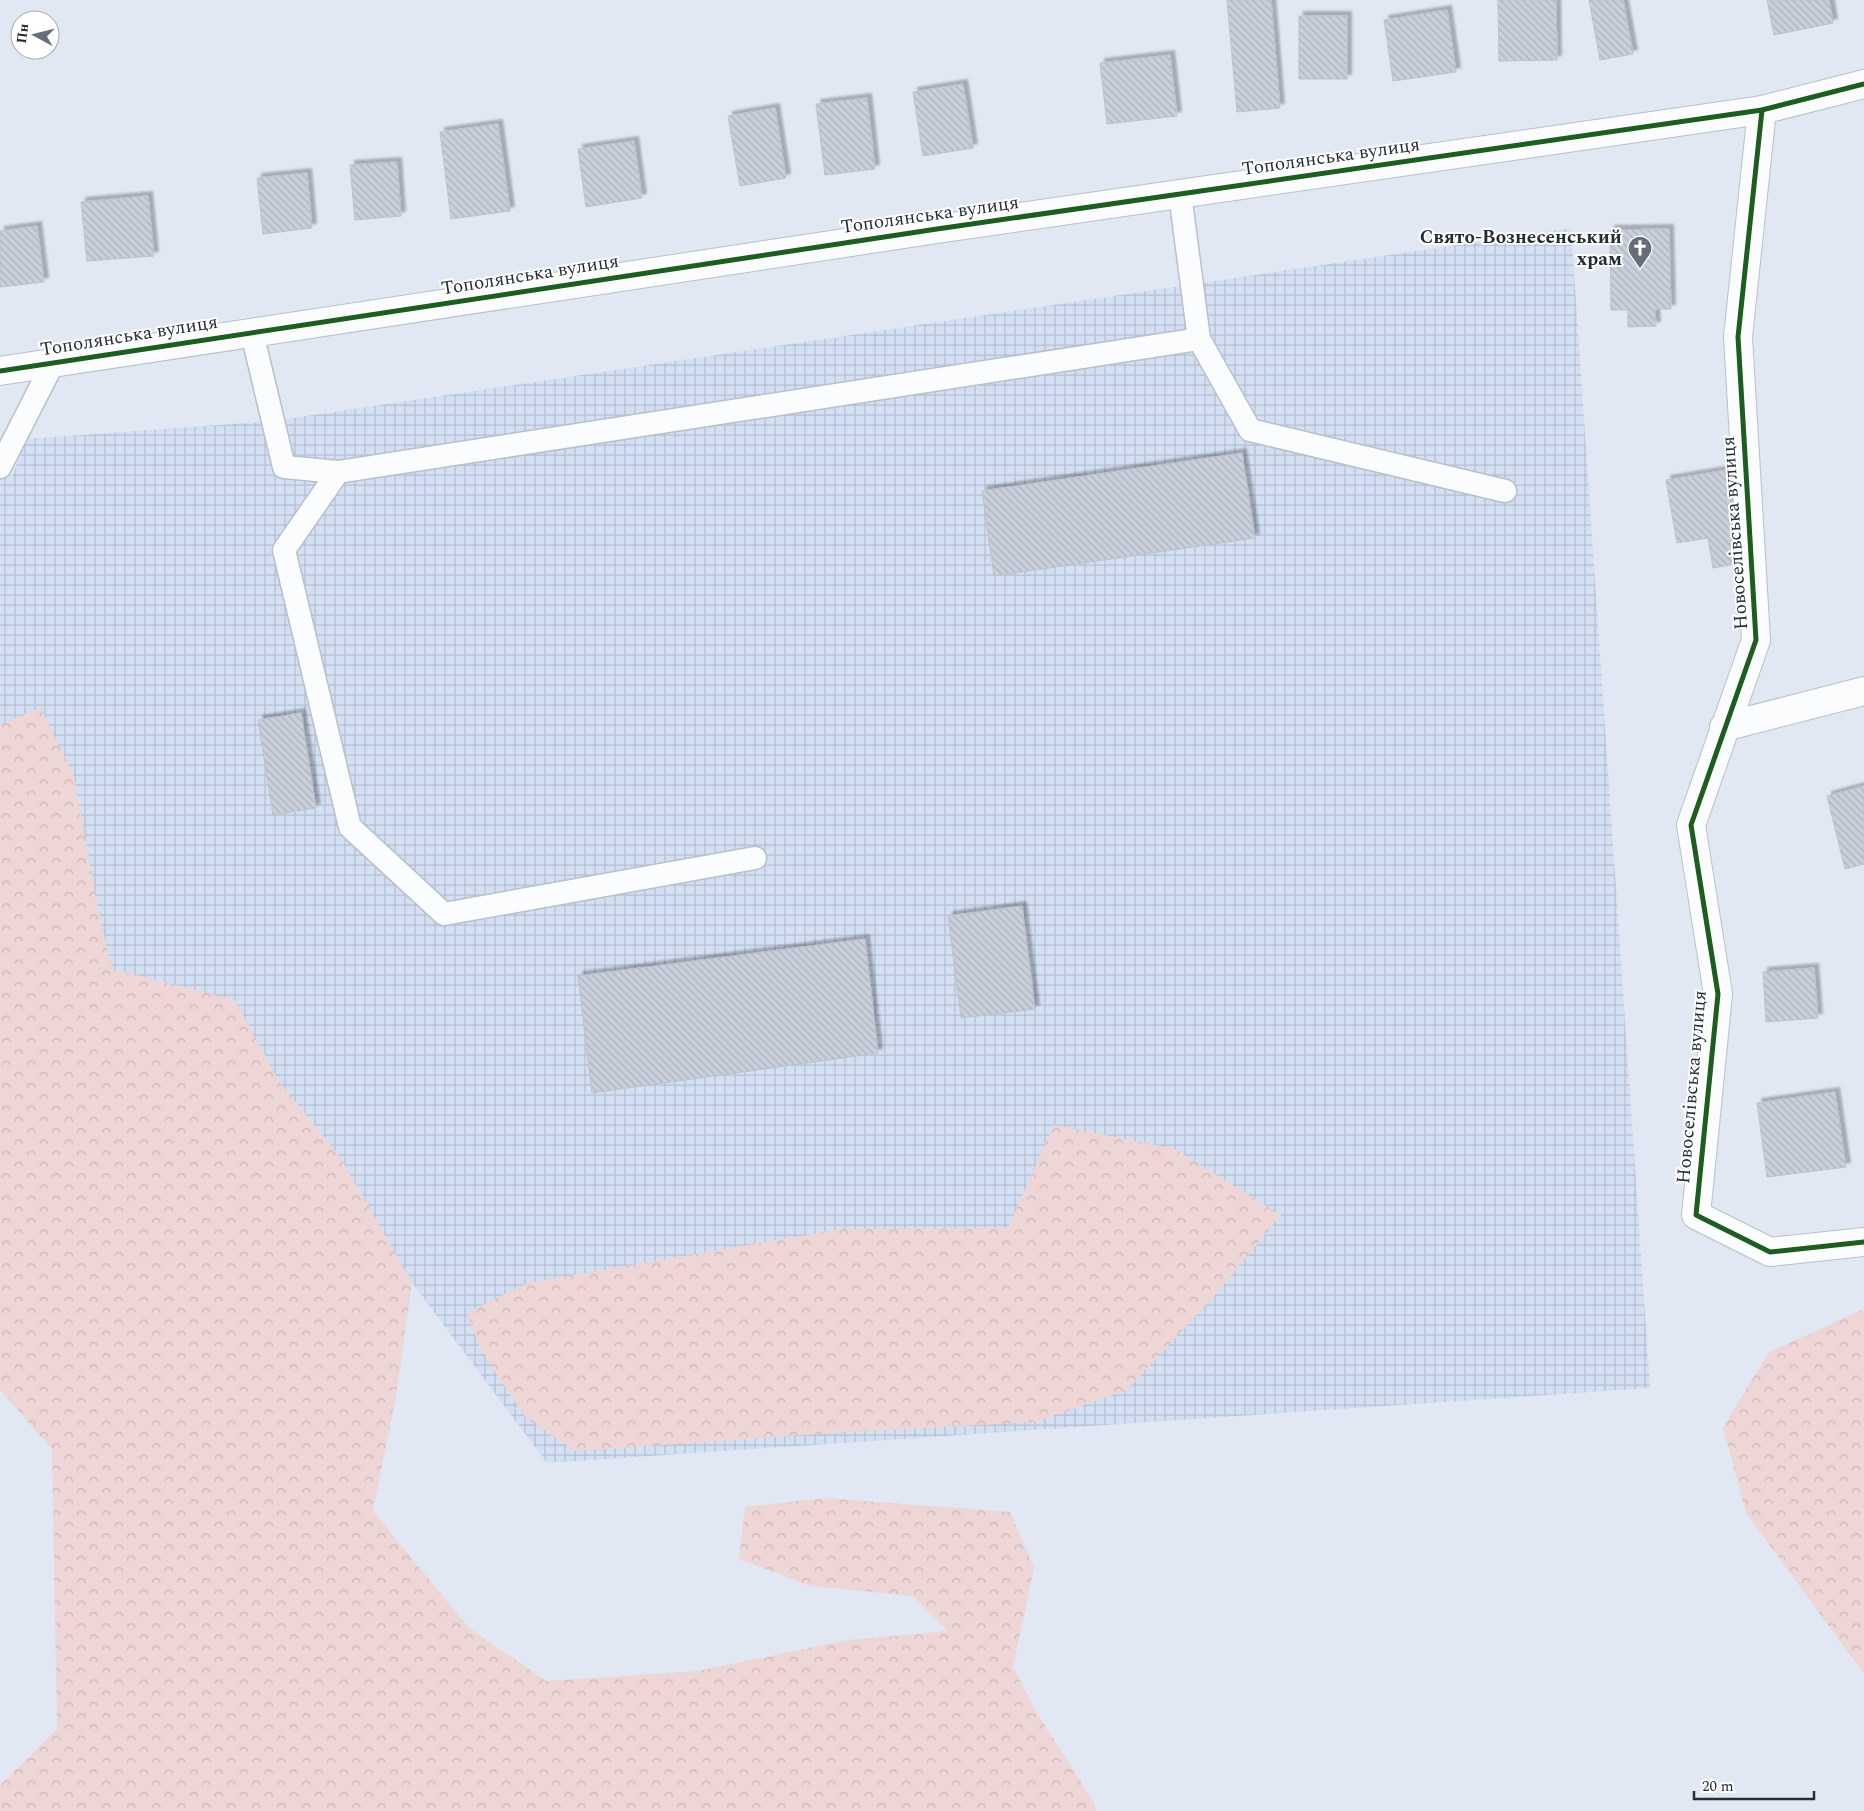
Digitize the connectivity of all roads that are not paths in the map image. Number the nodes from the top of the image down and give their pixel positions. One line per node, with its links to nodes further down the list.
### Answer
1 (1864, 84): 2 (street, Тополянська вулиця)
2 (1762, 110): 3 (street, Тополянська вулиця); 12 (street, Новоселівська вулиця)
3 (1180, 194): 4 (street, Тополянська вулиця); 5 (lane)
4 (252, 333): 6 (street, Тополянська вулиця); 9 (lane)
5 (1199, 339): 9 (lane); 10 (lane)
6 (52, 363): 7 (street, Тополянська вулиця); 8 (lane)
7 (0, 371)
8 (0, 467)
9 (338, 472): 13 (lane)
10 (1504, 491)
11 (1864, 690): 12 (street)
12 (1724, 727): 14 (street, Новоселівська вулиця)
13 (755, 858)
14 (1864, 1242)

